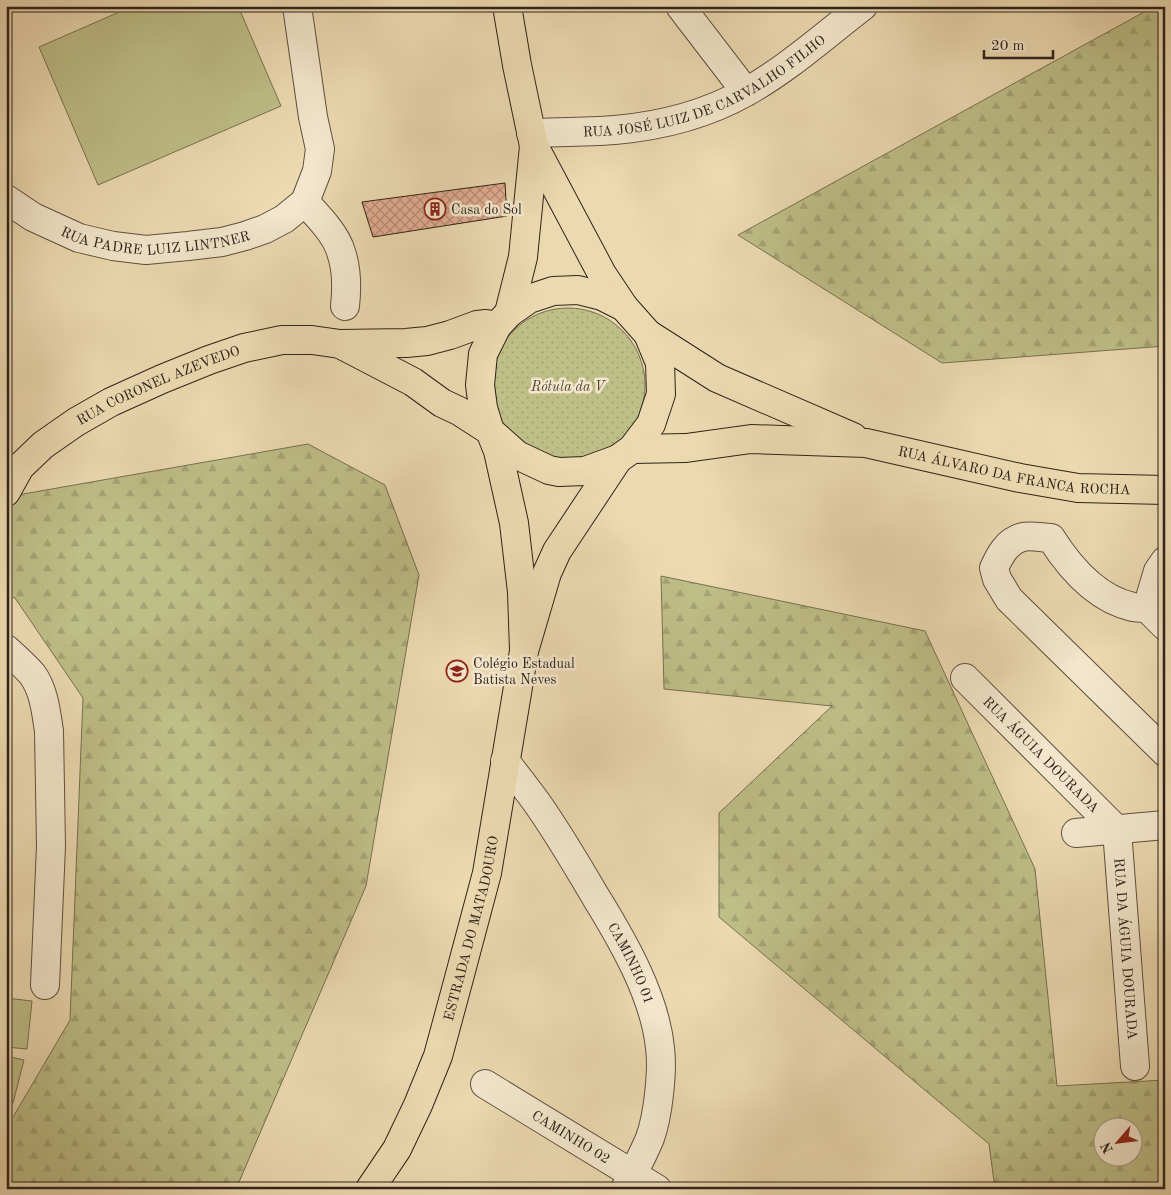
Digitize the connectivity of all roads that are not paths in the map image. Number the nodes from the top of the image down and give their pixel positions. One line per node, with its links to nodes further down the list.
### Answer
1 (297, 6): 8 (street)
2 (507, 6): 6 (main road)
3 (680, 6): 5 (street)
4 (858, 8): 5 (street, RUA JOSÉ LUIZ DE CARVALHO FILHO)
5 (746, 92): 6 (street, RUA JOSÉ LUIZ DE CARVALHO FILHO)
6 (533, 140): 10 (main road); 11 (main road, ESTRADA DO MATADOURO)
7 (6, 199): 8 (street, RUA PADRE LUIZ LINTNER)
8 (305, 202): 9 (street)
9 (346, 306)
10 (624, 308): 11 (main road); 12 (main road)
11 (503, 320): 13 (main road, RUA CORONEL AZEVEDO); 14 (main road, ESTRADA DO MATADOURO)
12 (648, 334): 15 (main road, RUA ÁLVARO DA FRANCA ROCHA); 16 (main road, ESTRADA DO MATADOURO)
13 (340, 344): 14 (main road, RUA CORONEL AZEVEDO); 17 (main road, RUA CORONEL AZEVEDO)
14 (490, 431): 16 (main road, RUA CORONEL AZEVEDO); 23 (main road, ESTRADA DO MATADOURO)
15 (866, 443): 16 (main road, RUA ÁLVARO DA FRANCA ROCHA); 18 (main road, RUA ÁLVARO DA FRANCA ROCHA)
16 (625, 454): 23 (main road, ESTRADA DO MATADOURO)
17 (13, 465): 19 (main road, RUA CORONEL AZEVEDO)
18 (1165, 490)
19 (6, 492)
20 (1165, 561): 21 (street)
21 (1159, 613): 25 (street)
22 (6, 649): 30 (street)
23 (524, 651): 26 (main road, ESTRADA DO MATADOURO)
24 (965, 678): 28 (street, RUA ÁGUIA DOURADA)
25 (1165, 752)
26 (505, 761): 33 (street, CAMINHO 01); 34 (main road, ESTRADA DO MATADOURO)
27 (1165, 825): 28 (street)
28 (1118, 830): 29 (street); 31 (street, RUA DA ÁGUIA DOURADA)
29 (1076, 834)
30 (45, 985)
31 (1135, 1066)
32 (485, 1084): 33 (street, CAMINHO 02)
33 (629, 1181): 35 (street, CAMINHO 02)
34 (370, 1189)
35 (657, 1189)

